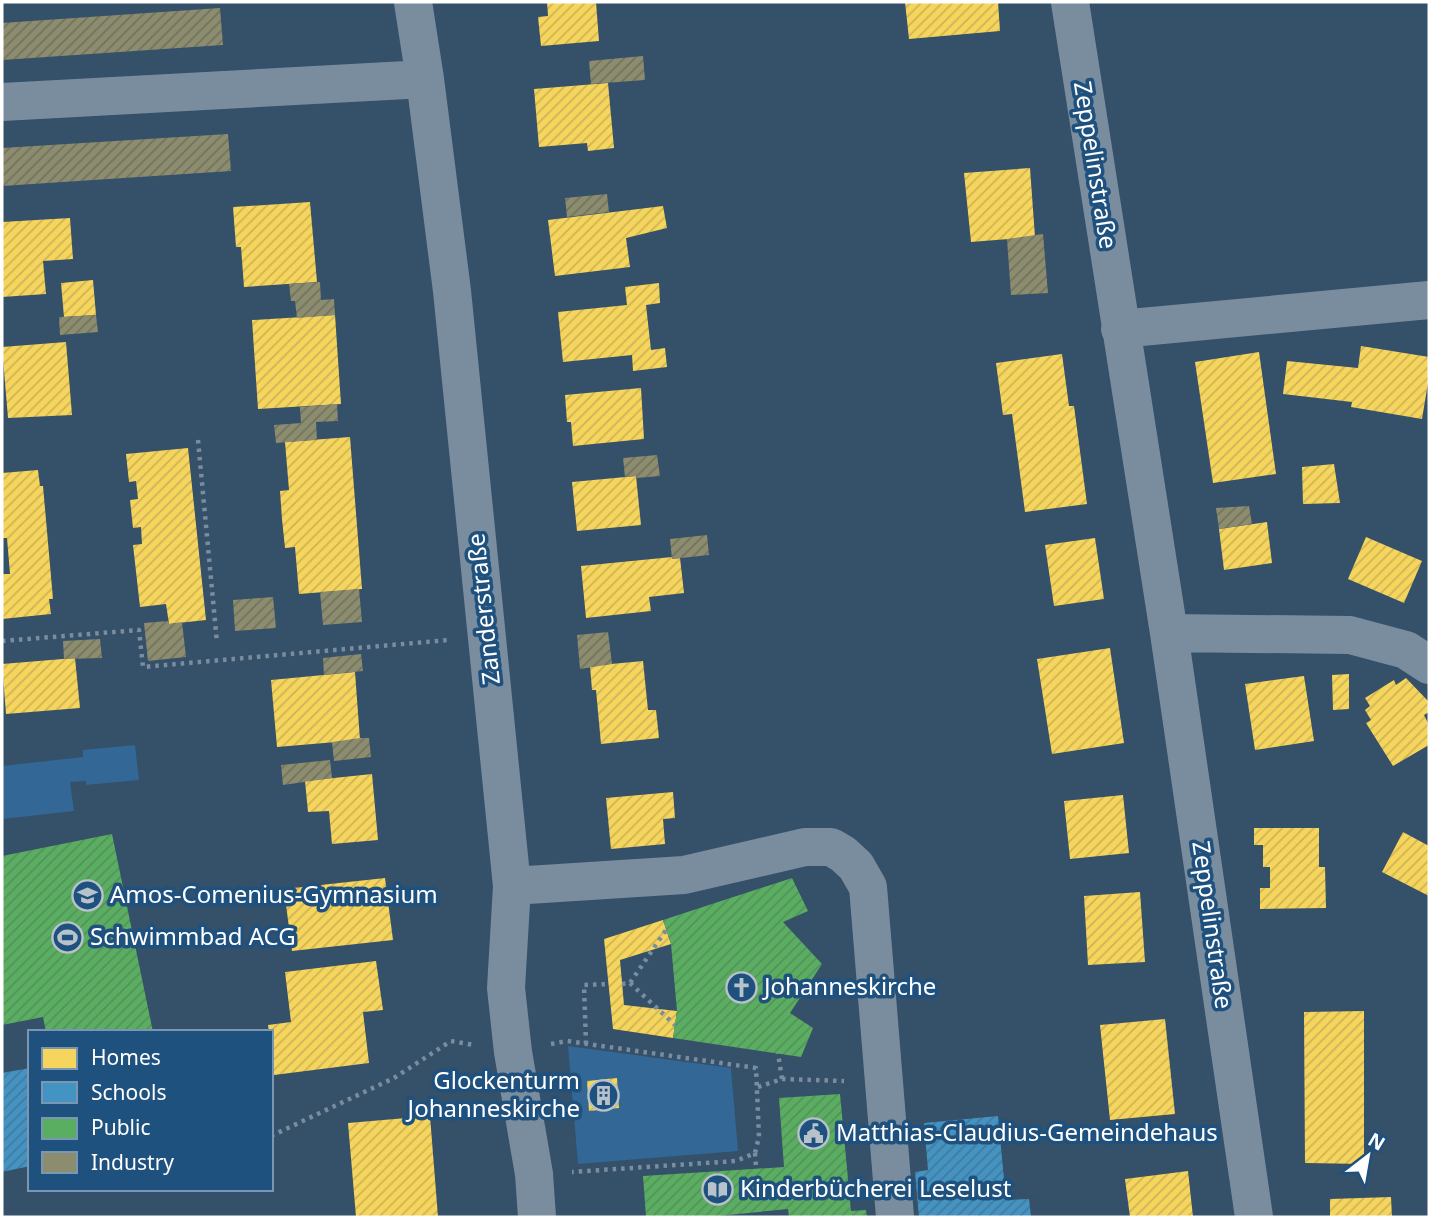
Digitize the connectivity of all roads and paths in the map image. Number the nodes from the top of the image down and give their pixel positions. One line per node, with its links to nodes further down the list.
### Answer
1 (413, 2): 3 (street, Zanderstraße)
2 (1070, 2): 6 (street, Zeppelinstraße)
3 (425, 79): 4 (street); 9 (street, Zanderstraße)
4 (2, 102)
5 (1429, 300): 6 (street)
6 (1120, 329): 8 (street, Zeppelinstraße)
7 (198, 440): 11 (path)
8 (1169, 633): 12 (street); 31 (street, Zeppelinstraße)
9 (488, 637): 10 (path); 13 (street, Zanderstraße)
10 (2, 641)
11 (217, 643)
12 (1429, 665)
13 (512, 886): 20 (street, Zanderstraße); 23 (street)
14 (666, 930): 15 (path)
15 (630, 983): 17 (path); 18 (path)
16 (608, 984): 19 (path)
17 (622, 984)
18 (675, 1025)
19 (586, 1044): 20 (path); 24 (path)
20 (513, 1052): 25 (path); 28 (street, Zanderstraße)
21 (778, 1053): 22 (path)
22 (782, 1079): 23 (path); 24 (path)
23 (884, 1083): 30 (street)
24 (758, 1087): 26 (path)
25 (273, 1135)
26 (755, 1153): 27 (path); 28 (path)
27 (756, 1167)
28 (534, 1174): 29 (street, Zanderstraße)
29 (537, 1217)
30 (895, 1217)
31 (1254, 1217)

